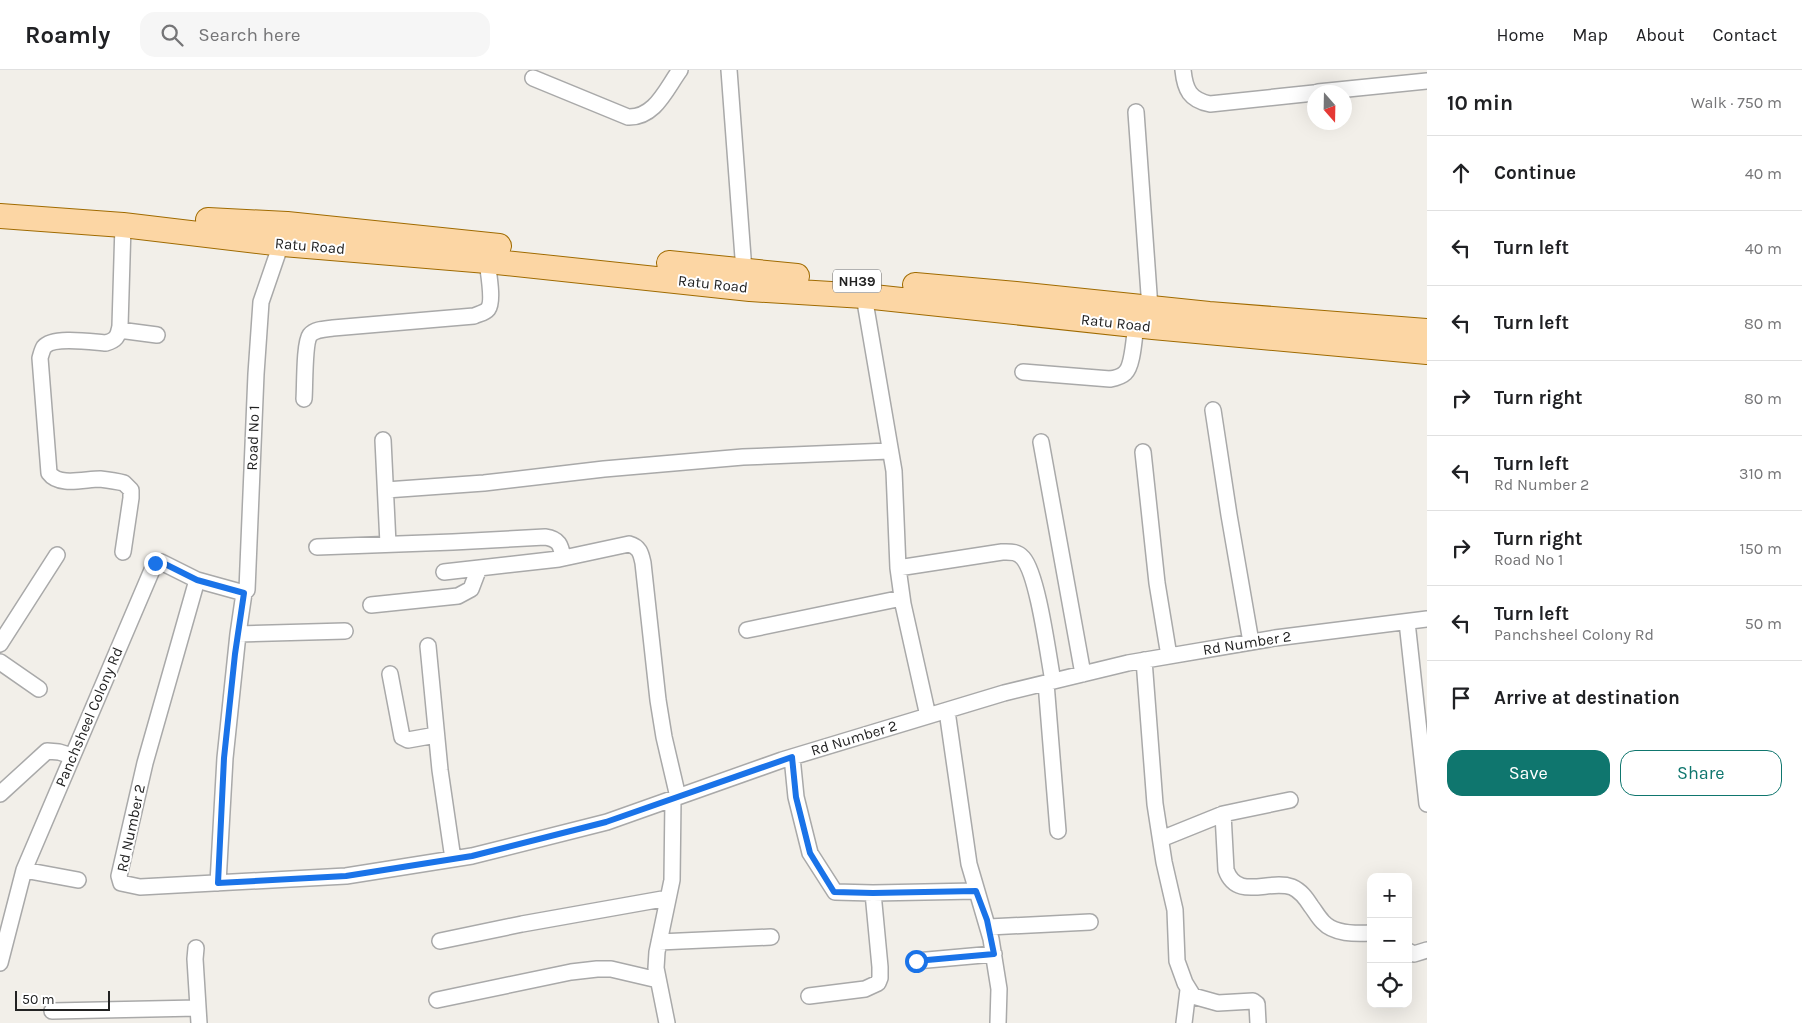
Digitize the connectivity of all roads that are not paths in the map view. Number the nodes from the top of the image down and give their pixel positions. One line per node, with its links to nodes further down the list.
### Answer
1 (680, 70): 4 (street)
2 (729, 70): 14 (street)
3 (1183, 70): 7 (street)
4 (533, 78)
5 (1427, 81): 6 (street)
6 (1352, 89)
7 (1307, 94)
8 (1136, 112): 16 (street)
9 (0, 201): 12 (main road, Ratu Road)
10 (0, 216): 11 (main road, Ratu Road)
11 (123, 225): 12 (main road, Ratu Road); 17 (street)
12 (285, 234): 13 (main road, Ratu Road); 14 (main road, Ratu Road / NH39); 38 (street, Road No 1)
13 (487, 261): 15 (main road, Ratu Road); 22 (street)
14 (744, 271): 16 (main road, Ratu Road / NH39)
15 (864, 296): 16 (main road, Ratu Road); 26 (street)
16 (1143, 317): 18 (main road, Ratu Road / NH39); 20 (main road, Ratu Road); 21 (street)
17 (119, 330): 19 (street); 31 (street)
18 (1427, 331)
19 (157, 335)
20 (1427, 352)
21 (1022, 372)
22 (304, 399)
23 (1213, 410): 46 (street)
24 (383, 440): 28 (street)
25 (1040, 442): 53 (street)
26 (889, 451): 28 (street); 35 (street)
27 (1143, 452): 49 (street)
28 (386, 490): 29 (street)
29 (388, 544): 30 (street); 33 (street)
30 (316, 547)
31 (123, 552)
32 (57, 555): 47 (street)
33 (563, 558): 34 (street); 63 (street)
34 (479, 568): 36 (street); 40 (street)
35 (898, 568): 39 (street); 54 (street)
36 (444, 572)
37 (197, 580): 38 (street, Panchsheel Colony Rd); 60 (street, Panchsheel Colony Rd); 72 (street, Rd Number 2)
38 (244, 593): 45 (street, Road No 1)
39 (902, 598): 43 (street); 57 (street)
40 (371, 605)
41 (1427, 620): 42 (street, Rd Number 2)
42 (1407, 622): 46 (street, Rd Number 2); 59 (street)
43 (747, 630)
44 (345, 631): 45 (street)
45 (238, 634): 72 (street, Road No 1)
46 (1251, 642): 49 (street, Rd Number 2)
47 (0, 644)
48 (428, 646): 58 (street)
49 (1169, 656): 50 (street, Rd Number 2)
50 (1144, 660): 53 (street, Rd Number 2); 68 (street)
51 (0, 662): 55 (street)
52 (390, 674): 58 (street)
53 (1083, 674): 54 (street, Rd Number 2)
54 (1050, 682): 56 (street, Rd Number 2); 67 (street)
55 (39, 689)
56 (947, 710): 57 (street, Rd Number 2); 73 (street)
57 (928, 716): 61 (street, Rd Number 2)
58 (436, 735): 69 (street)
59 (1424, 754): 65 (street)
60 (72, 756): 62 (street); 70 (street, Panchsheel Colony Rd)
61 (792, 757): 63 (street, Rd Number 2); 74 (street)
62 (0, 794)
63 (676, 798): 69 (street, Rd Number 2); 75 (street)
64 (1290, 800): 66 (street)
65 (1427, 804)
66 (1223, 814): 68 (street); 78 (street)
67 (1058, 831)
68 (1161, 839): 89 (street)
69 (453, 859): 72 (street, Rd Number 2)
70 (24, 870): 71 (street); 87 (street, Panchsheel Colony Rd)
71 (78, 880)
72 (218, 883)
73 (976, 891): 74 (street); 77 (street)
74 (873, 893): 90 (street)
75 (668, 898): 80 (street); 81 (street)
76 (1090, 922): 77 (street)
77 (989, 927): 85 (street)
78 (1367, 933)
79 (771, 937): 81 (street)
80 (440, 941)
81 (659, 942): 88 (street)
82 (196, 948): 93 (street)
83 (1427, 950): 84 (street)
84 (1412, 953)
85 (994, 954): 86 (street); 95 (street)
86 (916, 961)
87 (0, 963)
88 (658, 980): 91 (street); 94 (street)
89 (1188, 990): 96 (street); 97 (street)
90 (809, 996)
91 (437, 1000)
92 (52, 1011): 93 (street)
93 (199, 1016)
94 (668, 1023)
95 (998, 1023)
96 (1184, 1023)
97 (1258, 1023)

